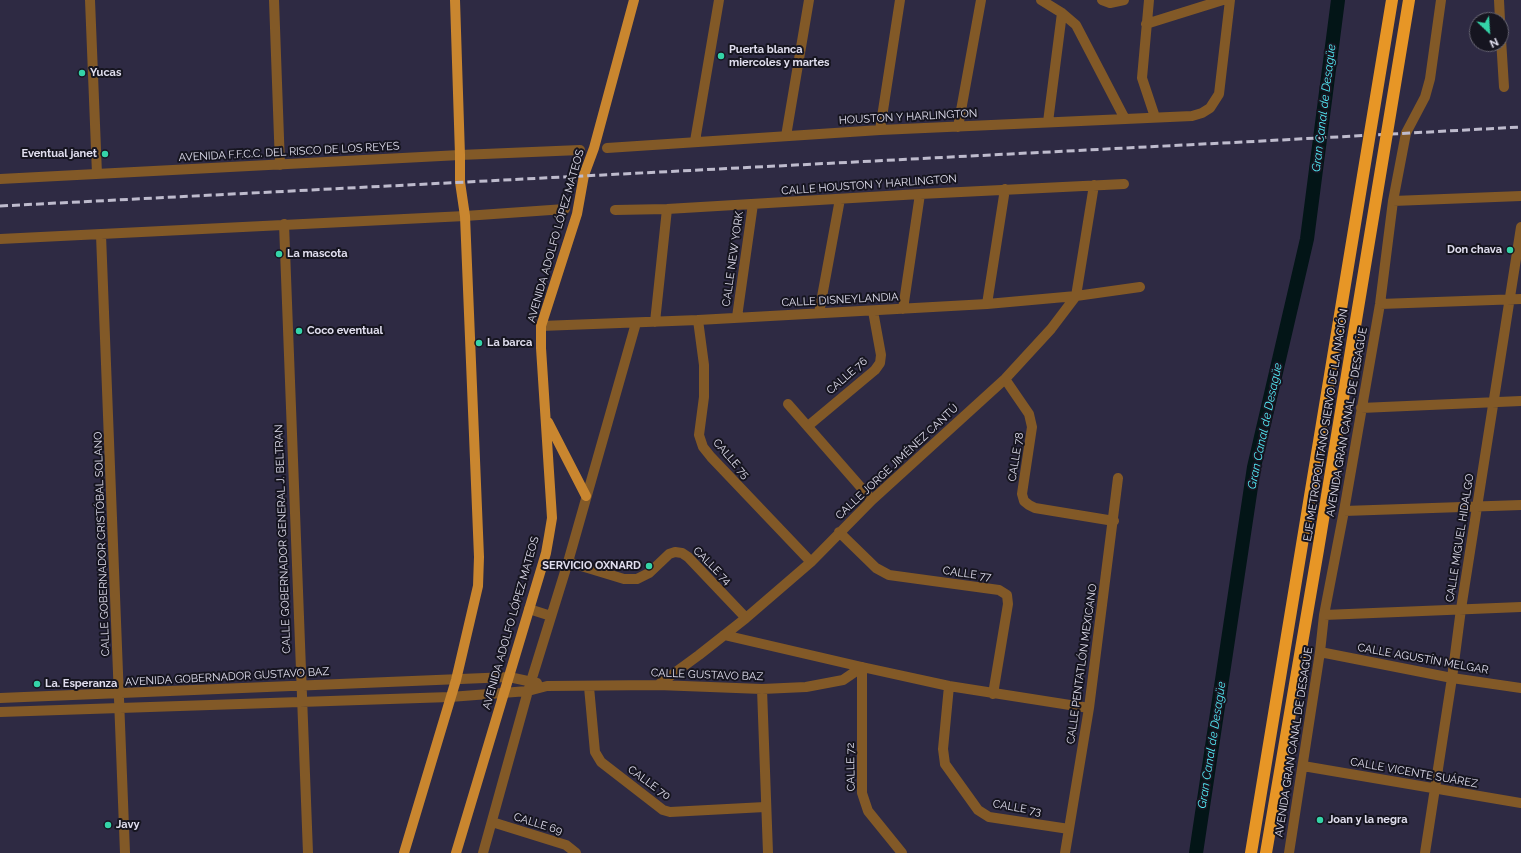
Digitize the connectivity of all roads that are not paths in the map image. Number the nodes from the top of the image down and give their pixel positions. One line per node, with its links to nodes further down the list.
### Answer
1 (90, 0): 35 (street)
2 (274, 0): 34 (street)
3 (455, 0): 33 (main road)
4 (634, 0): 66 (main road, AVENIDA ADOLFO LÓPEZ MATEOS)
5 (719, 0): 30 (street)
6 (809, 0): 29 (street)
7 (900, 0): 28 (street)
8 (981, 0): 27 (street)
9 (1041, 0): 20 (street)
10 (1102, 0): 11 (street)
11 (1124, 0)
12 (1149, 0): 21 (street)
13 (1223, 0): 21 (street)
14 (1230, 0): 24 (street, HOUSTON Y HARLINGTON)
15 (1392, 0): 127 (highway, EJE METROPOLITANO SIERVO DE LA NACIÓN, bridge)
16 (1409, 0): 128 (highway, EJE METROPOLITANO SIERVO DE LA NACIÓN, bridge)
17 (1441, 0): 43 (street, AVENIDA GRAN CANAL DE DESAGÜE)
18 (1499, 0): 19 (street)
19 (1500, 12)
20 (1062, 13): 25 (street); 26 (street)
21 (1146, 24): 24 (street)
22 (1502, 52): 23 (street)
23 (1504, 87)
24 (1155, 117): 25 (street, HOUSTON Y HARLINGTON)
25 (1125, 119): 26 (street, HOUSTON Y HARLINGTON)
26 (1048, 122): 27 (street, HOUSTON Y HARLINGTON)
27 (958, 127): 28 (street, HOUSTON Y HARLINGTON)
28 (880, 130): 29 (street, HOUSTON Y HARLINGTON)
29 (786, 136): 30 (street, HOUSTON Y HARLINGTON)
30 (695, 141): 31 (street, HOUSTON Y HARLINGTON)
31 (606, 148)
32 (580, 150): 33 (street, AVENIDA F.F.C.C. DEL RISCO DE LOS REYES)
33 (460, 155): 34 (street, AVENIDA F.F.C.C. DEL RISCO DE LOS REYES); 48 (main road)
34 (280, 165): 35 (street, AVENIDA F.F.C.C. DEL RISCO DE LOS REYES)
35 (97, 174): 36 (street, AVENIDA F.F.C.C. DEL RISCO DE LOS REYES)
36 (0, 180)
37 (1124, 184): 38 (street, CALLE HOUSTON Y HARLINGTON)
38 (1094, 185): 39 (street, CALLE HOUSTON Y HARLINGTON); 54 (street)
39 (1005, 189): 40 (street, CALLE HOUSTON Y HARLINGTON); 57 (street)
40 (920, 194): 42 (street, CALLE HOUSTON Y HARLINGTON); 59 (street)
41 (1521, 196): 43 (street)
42 (840, 200): 44 (street, CALLE HOUSTON Y HARLINGTON); 61 (street)
43 (1393, 201): 58 (street, AVENIDA GRAN CANAL DE DESAGÜE)
44 (753, 204): 46 (street, CALLE HOUSTON Y HARLINGTON); 62 (street, CALLE NEW YORK)
45 (565, 209): 48 (street)
46 (668, 209): 47 (street, CALLE HOUSTON Y HARLINGTON); 64 (street)
47 (616, 210)
48 (465, 216): 49 (street); 95 (main road)
49 (284, 224): 51 (street); 96 (street, CALLE GOBERNADOR GENERAL J. BELTRAN)
50 (1521, 227): 55 (street, CALLE MIGUEL HIDALGO)
51 (101, 234): 52 (street); 103 (street, CALLE GOBERNADOR CRISTÓBAL SOLANO)
52 (0, 239)
53 (1140, 287): 54 (street, CALLE DISNEYLANDIA)
54 (1076, 296): 57 (street, CALLE DISNEYLANDIA); 67 (street, CALLE JORGE JIMÉNEZ CANTÚ)
55 (1509, 299): 56 (street); 58 (street); 69 (street, CALLE MIGUEL HIDALGO)
56 (1521, 299)
57 (986, 304): 59 (street, CALLE DISNEYLANDIA)
58 (1380, 304): 71 (street, AVENIDA GRAN CANAL DE DESAGÜE)
59 (903, 309): 60 (street, CALLE DISNEYLANDIA)
60 (873, 311): 61 (street, CALLE DISNEYLANDIA); 73 (street, CALLE 76)
61 (819, 313): 62 (street, CALLE DISNEYLANDIA)
62 (737, 317): 63 (street, CALLE DISNEYLANDIA)
63 (698, 320): 64 (street, CALLE DISNEYLANDIA); 83 (street, CALLE 75)
64 (654, 322): 65 (street, CALLE DISNEYLANDIA)
65 (636, 323): 66 (street, CALLE DISNEYLANDIA); 75 (street)
66 (541, 326): 72 (main road, AVENIDA ADOLFO LÓPEZ MATEOS)
67 (1005, 379): 76 (street, CALLE JORGE JIMÉNEZ CANTÚ); 80 (street, CALLE 78)
68 (1521, 401): 69 (street)
69 (1493, 402): 71 (street); 78 (street, CALLE MIGUEL HIDALGO)
70 (788, 404): 73 (street)
71 (1361, 408): 79 (street, AVENIDA GRAN CANAL DE DESAGÜE)
72 (546, 418): 75 (main road); 85 (main road, AVENIDA ADOLFO LÓPEZ MATEOS)
73 (808, 426): 76 (street)
74 (1118, 478): 80 (street, CALLE PENTATLÓN MEXICANO)
75 (586, 496): 82 (street)
76 (872, 500): 81 (street, CALLE JORGE JIMÉNEZ CANTÚ)
77 (1521, 505): 78 (street)
78 (1477, 506): 79 (street); 86 (street, CALLE MIGUEL HIDALGO)
79 (1344, 511): 87 (street, AVENIDA GRAN CANAL DE DESAGÜE)
80 (1114, 521): 110 (street, CALLE PENTATLÓN MEXICANO)
81 (839, 532): 83 (street, CALLE JORGE JIMÉNEZ CANTÚ); 105 (street, CALLE 77)
82 (568, 562): 88 (street); 89 (street, CALLE 74)
83 (811, 562): 89 (street, CALLE JORGE JIMÉNEZ CANTÚ)
84 (1521, 607): 86 (street)
85 (529, 609): 88 (street); 93 (main road, AVENIDA ADOLFO LÓPEZ MATEOS)
86 (1461, 609): 87 (street); 94 (street, CALLE MIGUEL HIDALGO)
87 (1324, 615): 91 (street, AVENIDA GRAN CANAL DE DESAGÜE)
88 (551, 616): 98 (street)
89 (746, 618): 90 (street, CALLE JORGE JIMÉNEZ CANTÚ)
90 (724, 635): 92 (street); 97 (street, CALLE JORGE JIMÉNEZ CANTÚ)
91 (1320, 652): 94 (street, CALLE AGUSTÍN MELGAR); 112 (street, AVENIDA GRAN CANAL DE DESAGÜE)
92 (862, 667): 99 (street); 102 (street, CALLE GUSTAVO BAZ); 125 (street, CALLE 72)
93 (509, 677): 95 (street, CALLE GUSTAVO BAZ); 98 (street, CALLE GUSTAVO BAZ); 104 (main road, AVENIDA ADOLFO LÓPEZ MATEOS)
94 (1452, 678): 101 (street, CALLE AGUSTÍN MELGAR); 113 (street, CALLE MIGUEL HIDALGO)
95 (456, 680): 96 (street, AVENIDA GOBERNADOR GUSTAVO BAZ); 106 (main road)
96 (301, 685): 103 (street, AVENIDA GOBERNADOR GUSTAVO BAZ); 108 (street, CALLE GOBERNADOR GENERAL J. BELTRAN)
97 (658, 685): 100 (street, CALLE GUSTAVO BAZ); 102 (street, CALLE GUSTAVO BAZ)
98 (529, 686): 100 (street, CALLE GUSTAVO BAZ); 104 (street, CALLE GUSTAVO BAZ); 116 (street)
99 (949, 686): 105 (street); 117 (street, CALLE 73)
100 (589, 687): 115 (street, CALLE 70)
101 (1521, 688)
102 (762, 689): 115 (street)
103 (120, 693): 107 (street, AVENIDA GOBERNADOR GUSTAVO BAZ); 109 (street, CALLE GOBERNADOR CRISTÓBAL SOLANO)
104 (503, 693): 106 (street, CALLE GUSTAVO BAZ); 121 (main road, AVENIDA ADOLFO LÓPEZ MATEOS)
105 (993, 694): 110 (street)
106 (450, 697): 108 (street); 120 (main road)
107 (0, 698)
108 (302, 702): 109 (street); 119 (street, CALLE GOBERNADOR GENERAL J. BELTRAN)
109 (120, 708): 111 (street); 118 (street, CALLE GOBERNADOR CRISTÓBAL SOLANO)
110 (1089, 708): 117 (street, CALLE PENTATLÓN MEXICANO)
111 (0, 712)
112 (1303, 766): 113 (street, CALLE VICENTE SUÁREZ); 129 (street, AVENIDA GRAN CANAL DE DESAGÜE)
113 (1434, 789): 114 (street, CALLE VICENTE SUÁREZ); 130 (street, CALLE MIGUEL HIDALGO)
114 (1521, 803)
115 (765, 808): 124 (street)
116 (492, 822): 122 (street); 123 (street, CALLE 69)
117 (1069, 829): 126 (street, CALLE PENTATLÓN MEXICANO)
118 (125, 853)
119 (308, 853)
120 (404, 853)
121 (456, 853)
122 (482, 853)
123 (576, 853)
124 (768, 853)
125 (902, 853)
126 (1065, 853)
127 (1251, 853)
128 (1266, 853)
129 (1289, 853)
130 (1425, 853)

